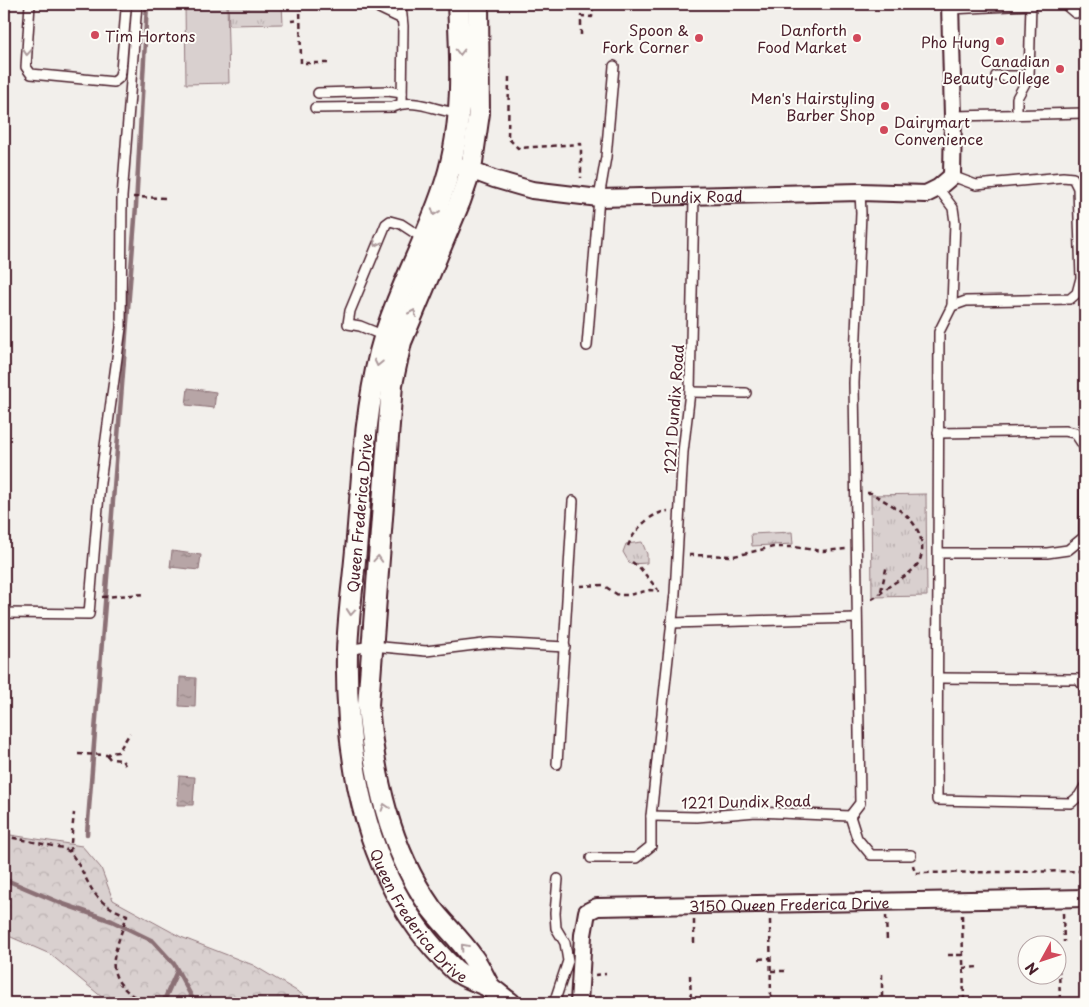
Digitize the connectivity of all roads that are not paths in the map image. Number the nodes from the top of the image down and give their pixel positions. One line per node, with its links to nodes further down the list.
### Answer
1 (30, 4): 2 (lane, one-way to 2)
2 (130, 4)
3 (137, 4): 43 (lane)
4 (377, 4): 12 (lane)
5 (403, 4): 12 (lane)
6 (458, 4): 21 (street, Queen Frederica Drive, one-way to 21)
7 (478, 4): 20 (street, Queen Frederica Drive)
8 (1031, 4): 10 (lane); 15 (lane)
9 (1068, 4): 11 (lane)
10 (950, 6): 24 (street)
11 (1085, 12)
12 (402, 19): 17 (lane)
13 (614, 66): 30 (lane)
14 (996, 76): 15 (lane)
15 (1029, 76): 22 (lane)
16 (318, 93): 17 (lane)
17 (402, 93): 18 (lane)
18 (402, 103): 19 (lane); 21 (lane)
19 (315, 108)
20 (479, 112): 21 (lane); 26 (street, Queen Frederica Drive)
21 (459, 113): 25 (street, Queen Frederica Drive)
22 (1017, 114): 23 (lane); 24 (lane)
23 (1085, 114)
24 (953, 116): 27 (street)
25 (451, 163): 26 (street, Dundix Road); 31 (street, Queen Frederica Drive, one-way to 31)
26 (471, 169): 30 (street, Dundix Road); 34 (street, Queen Frederica Drive, one-way to 26)
27 (945, 182): 28 (street, Dundix Road); 32 (lane); 33 (lane)
28 (860, 192): 29 (street, Dundix Road); 44 (lane)
29 (694, 197): 30 (street, Dundix Road); 36 (lane, 1221 Dundix Road)
30 (599, 198): 35 (lane)
31 (424, 240): 34 (street, Queen Frederica Drive); 34 (lane, one-way to 34)
32 (1083, 279): 33 (lane)
33 (952, 306): 38 (lane)
34 (393, 339): 46 (street, Queen Frederica Drive, one-way to 34); 48 (street, Queen Frederica Drive, one-way to 48)
35 (587, 346)
36 (690, 392): 37 (lane); 45 (lane, 1221 Dundix Road)
37 (746, 393)
38 (938, 433): 39 (lane); 42 (lane)
39 (1085, 448)
40 (1085, 461): 42 (lane)
41 (573, 501): 47 (lane)
42 (939, 552): 49 (lane)
43 (4, 613)
44 (856, 618): 45 (lane); 54 (lane)
45 (671, 623): 53 (lane, 1221 Dundix Road)
46 (372, 646): 47 (lane); 48 (lane); 59 (street, Queen Frederica Drive, one-way to 46)
47 (565, 647): 51 (lane)
48 (347, 650): 59 (street, Queen Frederica Drive)
49 (939, 678): 50 (lane); 52 (lane)
50 (1085, 688)
51 (557, 764)
52 (1085, 786)
53 (651, 816): 54 (lane, 1221 Dundix Road); 56 (lane, 1221 Dundix Road)
54 (850, 816): 55 (lane)
55 (911, 855)
56 (591, 858)
57 (558, 879): 61 (lane)
58 (1085, 898): 62 (street, 3150 Queen Frederica Drive)
59 (490, 988): 60 (street, Queen Frederica Drive)
60 (510, 1003)
61 (554, 1003)
62 (579, 1003)

